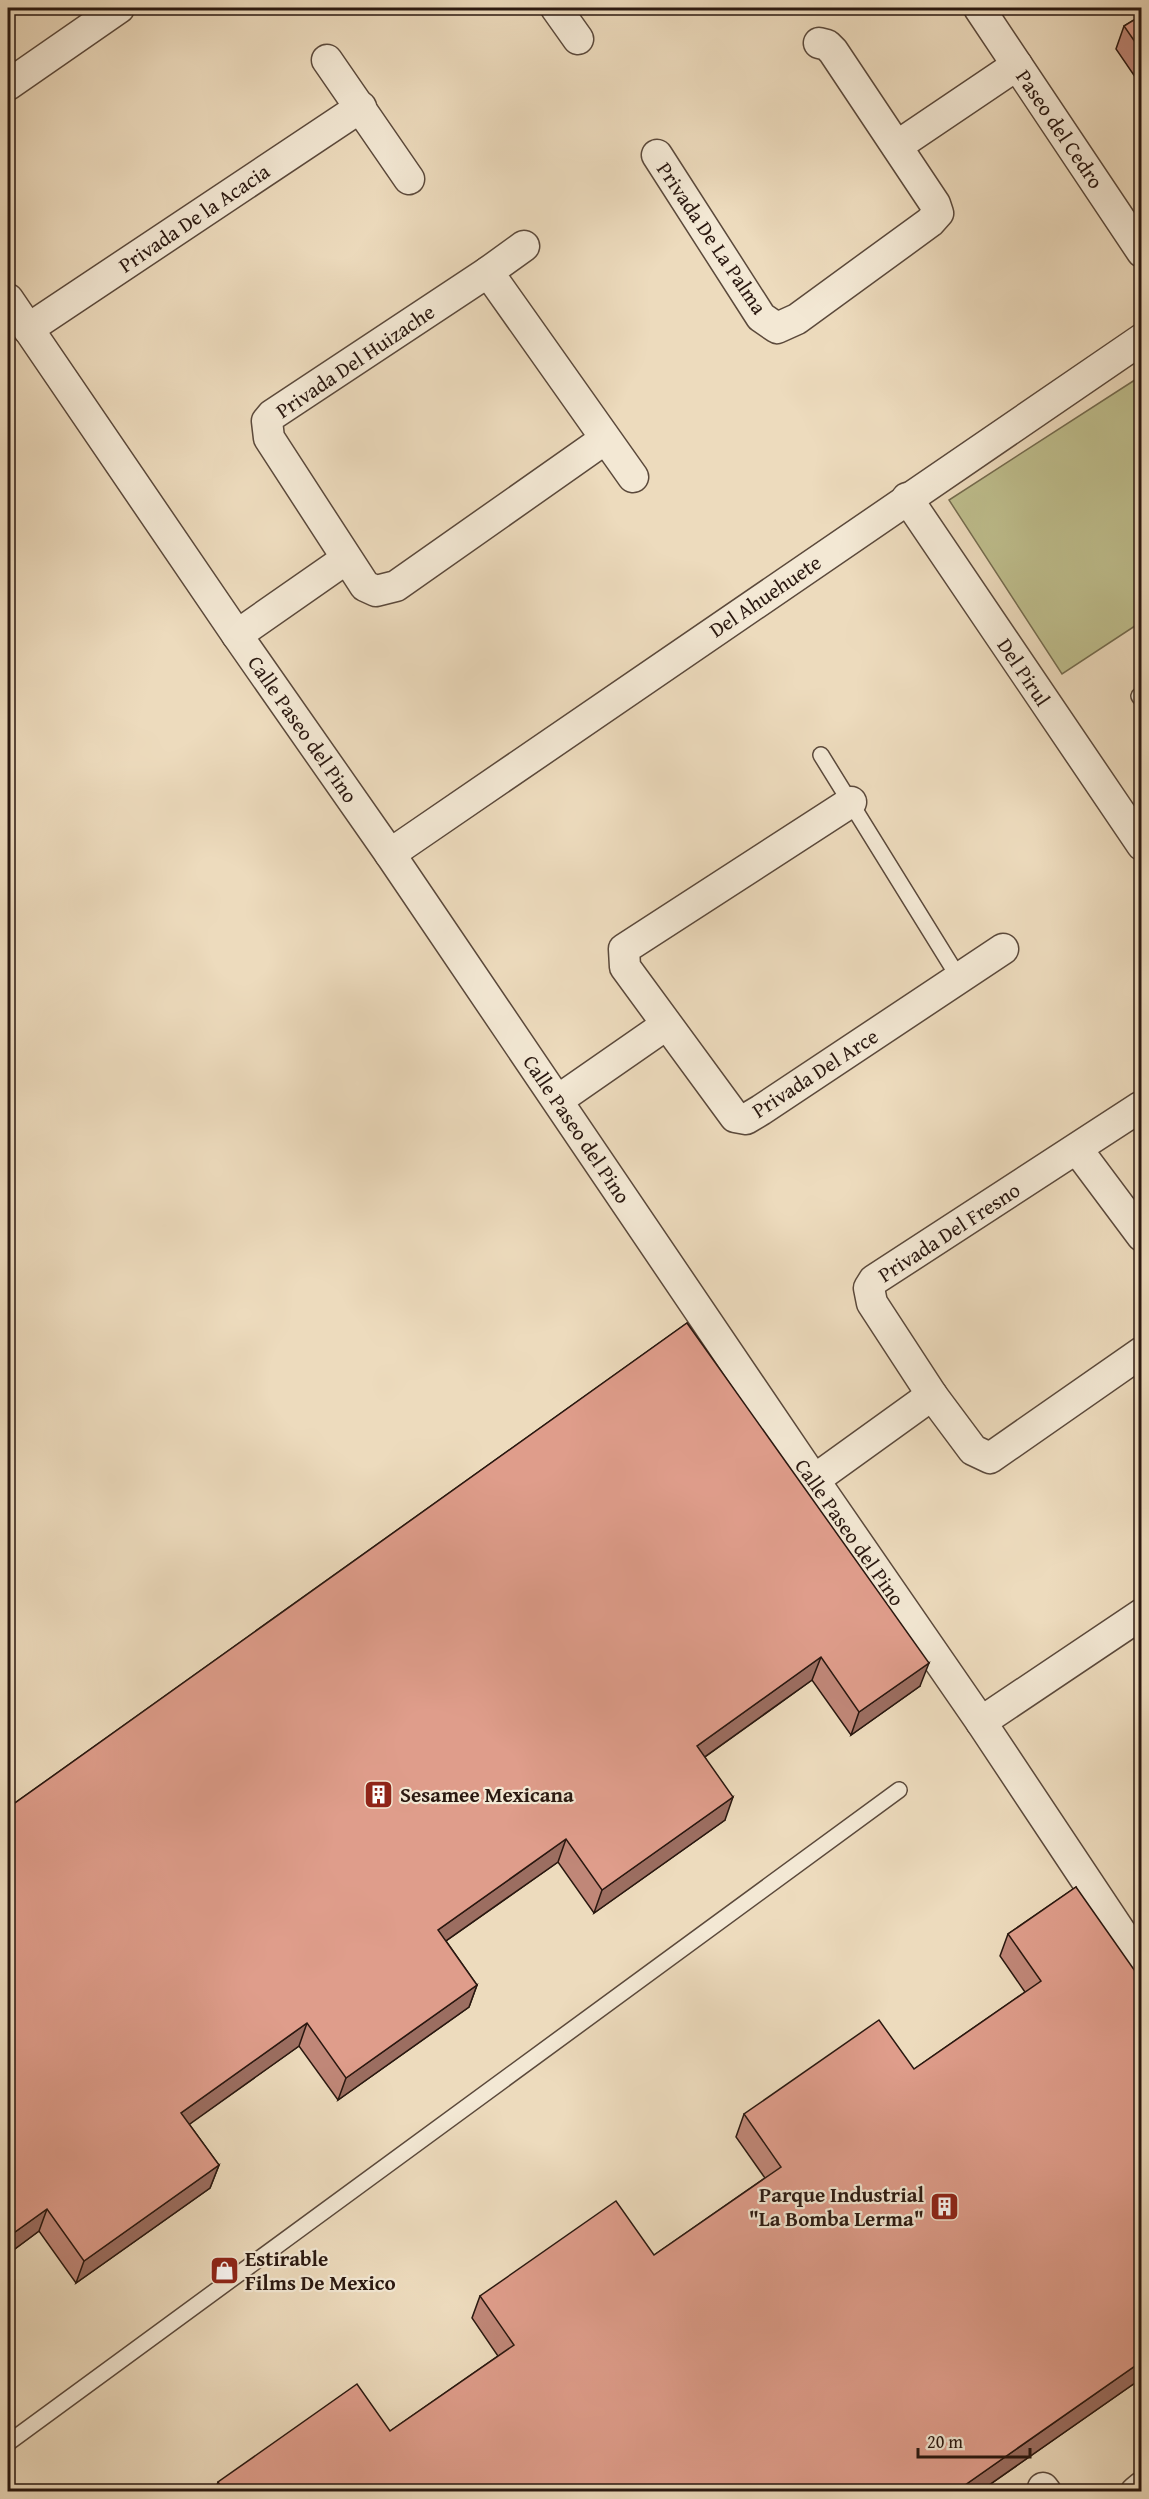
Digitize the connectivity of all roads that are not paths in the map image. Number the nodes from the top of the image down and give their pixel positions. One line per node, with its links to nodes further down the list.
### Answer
1 (119, 8): 8 (street)
2 (555, 8): 4 (street)
3 (979, 8): 7 (street, Paseo del Cedro)
4 (578, 39)
5 (819, 43): 10 (street, Privada De La Palma)
6 (327, 60): 9 (street)
7 (1017, 64): 10 (street); 14 (street, Paseo del Cedro)
8 (8, 85)
9 (361, 107): 12 (street); 17 (street, Privada De la Acacia)
10 (897, 146): 11 (street, Privada De La Palma)
11 (657, 155)
12 (409, 179)
13 (524, 246): 15 (street, Privada Del Huizache)
14 (1142, 252)
15 (488, 272): 19 (street); 22 (street, Privada Del Huizache)
16 (8, 299): 17 (street, Calle Paseo del Pino)
17 (28, 329): 23 (street, Calle Paseo del Pino)
18 (1142, 339): 21 (street, Del Ahuehuete)
19 (605, 439): 20 (street); 22 (street, Privada Del Huizache)
20 (633, 477)
21 (907, 498): 26 (street, Del Pirul); 27 (street, Del Ahuehuete)
22 (346, 558): 23 (street)
23 (237, 635): 27 (street, Calle Paseo del Pino)
24 (821, 756): 25 (lane)
25 (852, 802): 29 (lane); 30 (street, Privada Del Arce)
26 (1138, 833)
27 (390, 854): 31 (street, Calle Paseo del Pino)
28 (1003, 949): 29 (street, Privada Del Arce)
29 (959, 978): 30 (street, Privada Del Arce)
30 (666, 1025): 31 (street)
31 (558, 1100): 37 (street, Calle Paseo del Pino)
32 (1140, 1107): 33 (street, Privada Del Fresno)
33 (1077, 1149): 34 (street); 36 (street, Privada Del Fresno)
34 (1142, 1236)
35 (1142, 1352): 36 (street, Privada Del Fresno)
36 (932, 1395): 37 (street)
37 (814, 1480): 39 (street, Calle Paseo del Pino)
38 (1142, 1614): 39 (street)
39 (981, 1722): 41 (street, Calle Paseo del Pino)
40 (899, 1790): 42 (lane)
41 (1142, 1964)
42 (8, 2443)
43 (1142, 2487): 44 (street)
44 (1136, 2492)

